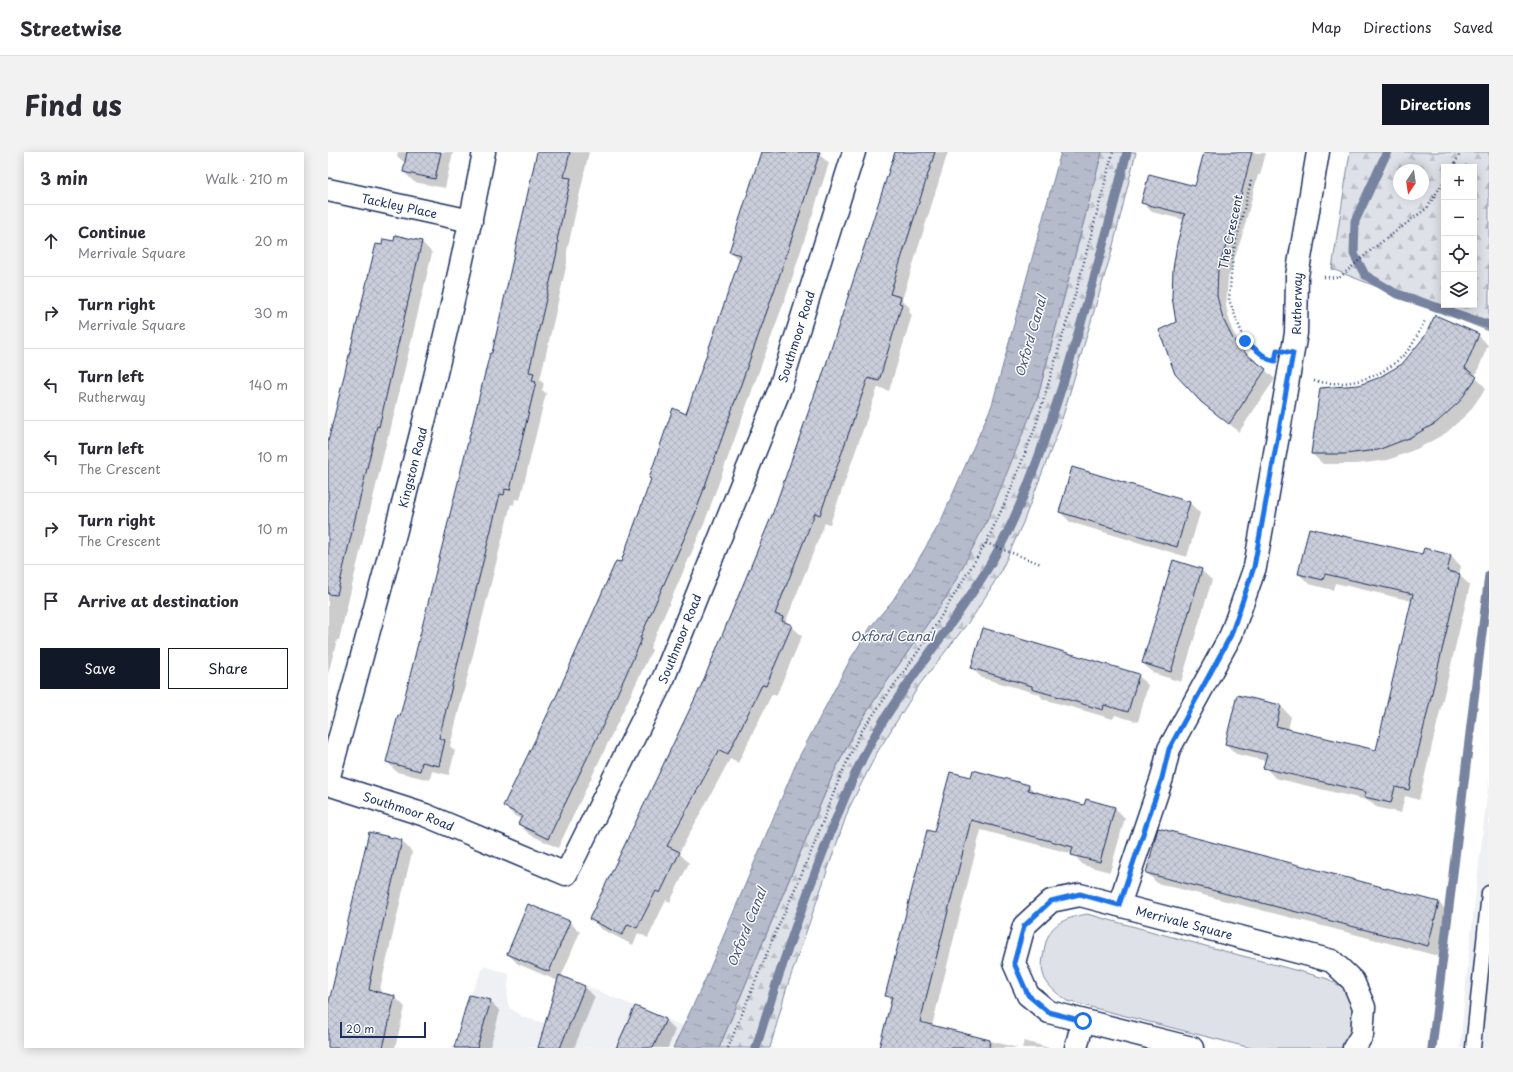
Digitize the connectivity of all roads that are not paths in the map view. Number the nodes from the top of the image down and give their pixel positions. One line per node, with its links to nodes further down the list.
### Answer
1 (484, 152): 5 (street, Kingston Road)
2 (854, 152): 7 (street, Southmoor Road)
3 (1318, 152): 9 (street, Rutherway)
4 (328, 190): 5 (street, Tackley Place)
5 (471, 221): 6 (street, Kingston Road)
6 (328, 780)
7 (328, 784)
8 (1489, 893): 14 (lane)
9 (1119, 905): 10 (street, Merrivale Square); 13 (street, Merrivale Square)
10 (1083, 1021): 11 (street); 12 (street, Merrivale Square)
11 (1076, 1048)
12 (1192, 1048)
13 (1354, 1048)
14 (1473, 1048)

